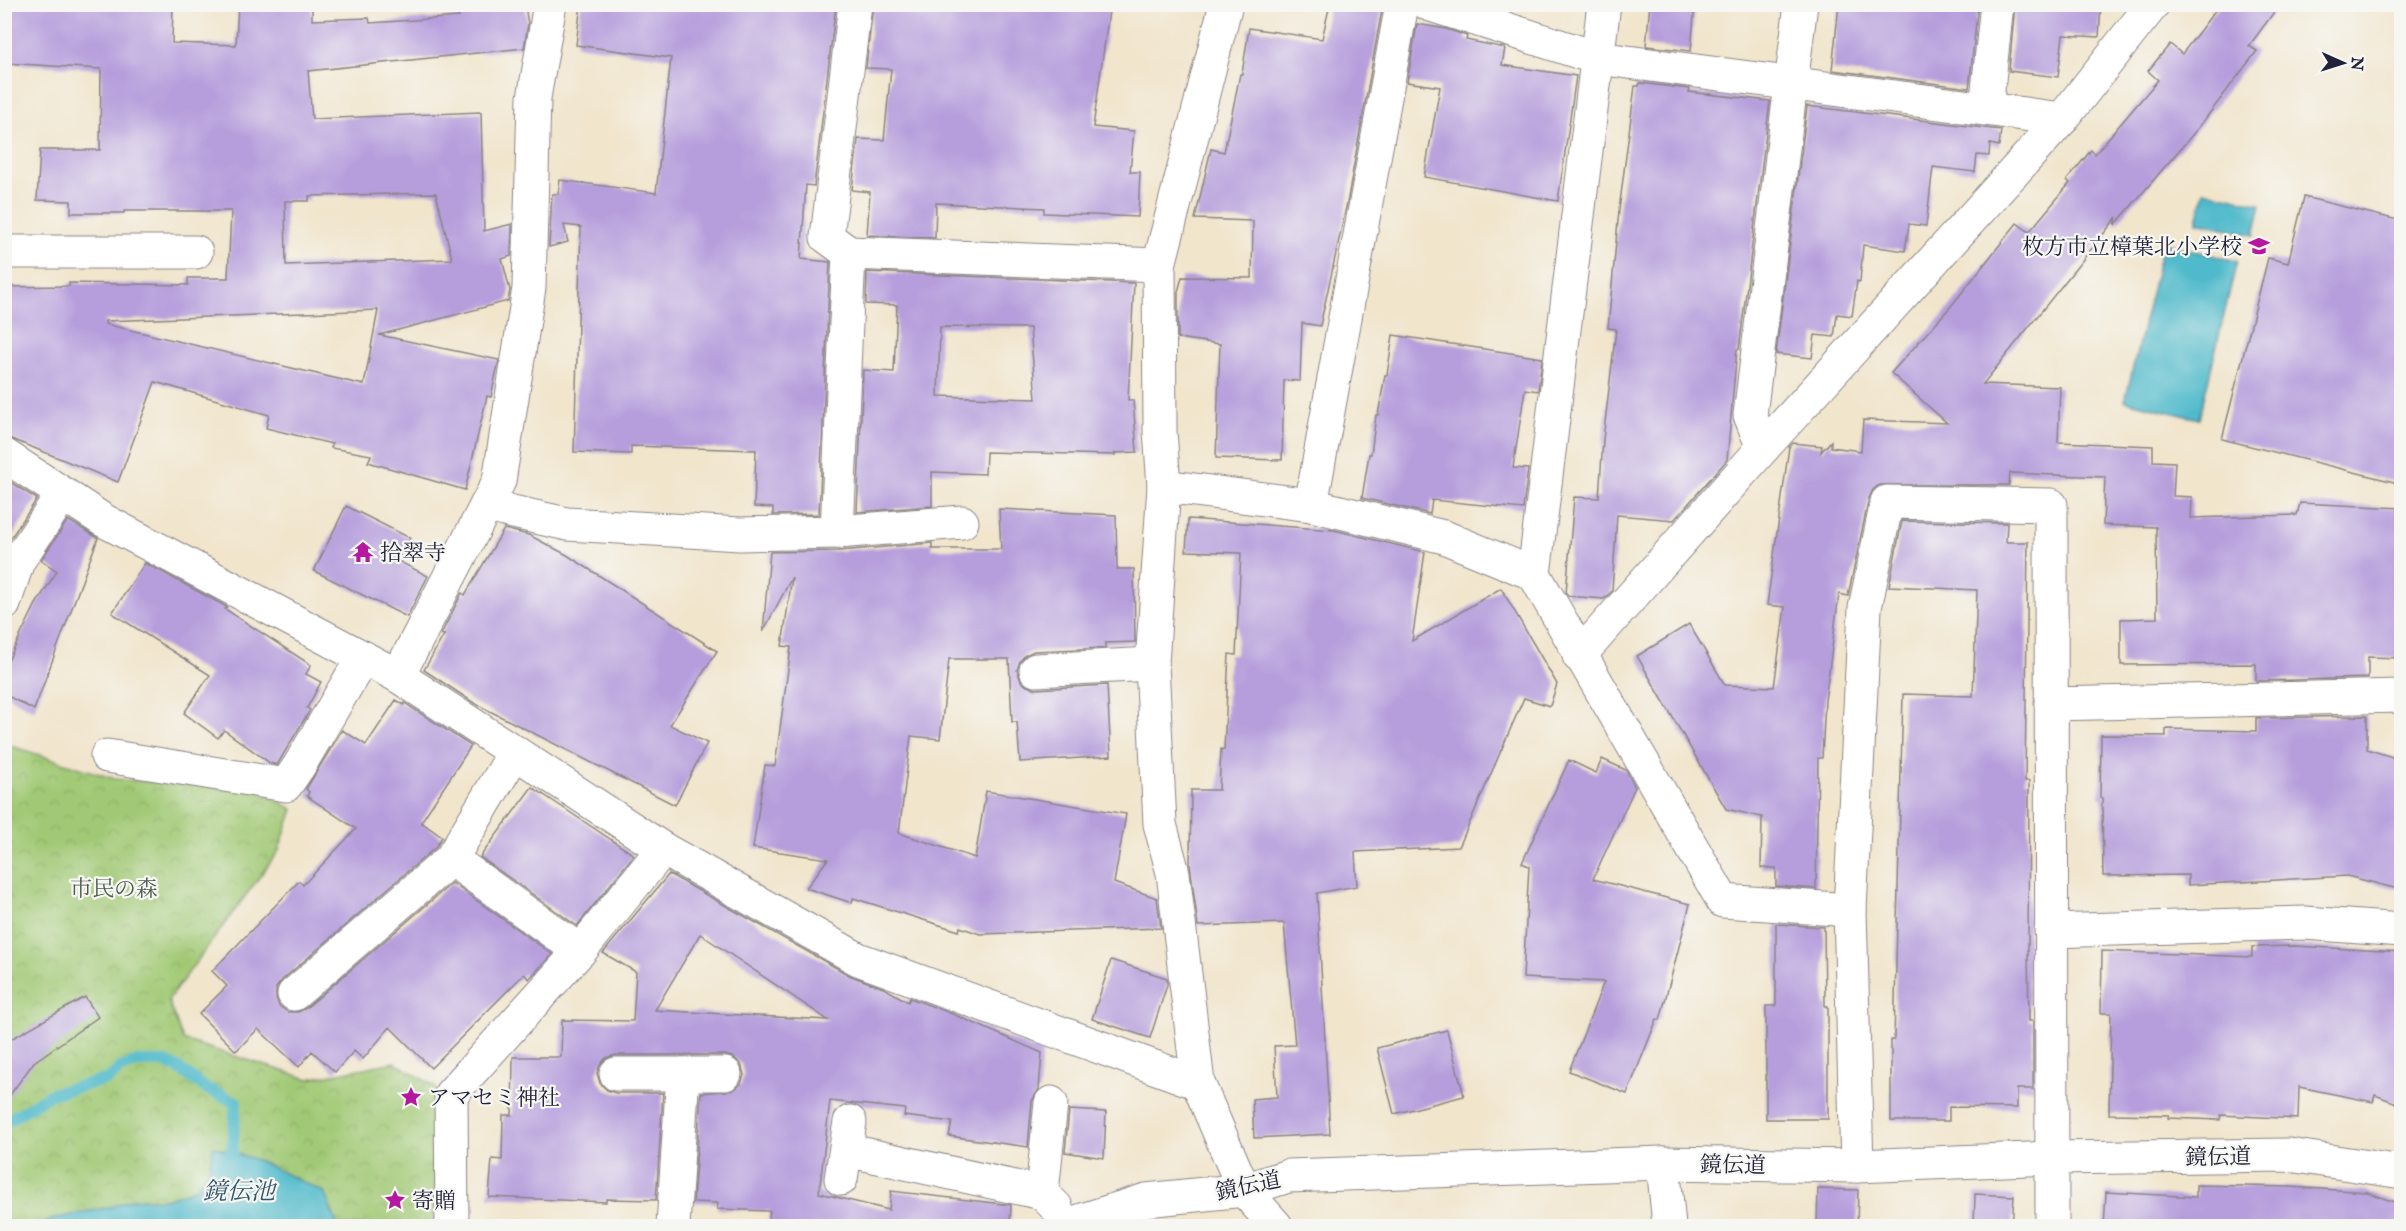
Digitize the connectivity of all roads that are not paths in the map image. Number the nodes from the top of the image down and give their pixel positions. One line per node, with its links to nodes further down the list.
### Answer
1 (550, 4): 22 (street)
2 (855, 4): 16 (street)
3 (1226, 4): 17 (street)
4 (1402, 4): 23 (street)
5 (1428, 4): 10 (street)
6 (1604, 4): 10 (street)
7 (1801, 4): 11 (street)
8 (1997, 4): 12 (street)
9 (2153, 4): 13 (street)
10 (1597, 58): 11 (street); 26 (street)
11 (1791, 84): 12 (street); 18 (street)
12 (1986, 109): 13 (street)
13 (2062, 119): 18 (street)
14 (4, 252): 15 (street)
15 (196, 252)
16 (849, 253): 17 (street); 25 (street)
17 (1159, 265): 20 (street)
18 (1763, 448): 28 (street)
19 (4, 455): 21 (street)
20 (1164, 486): 23 (street); 30 (street)
21 (63, 494): 27 (street); 29 (street)
22 (486, 506): 25 (street); 32 (street)
23 (1311, 506): 26 (street)
24 (962, 522): 25 (street)
25 (837, 532)
26 (1534, 574): 28 (street)
27 (4, 604)
28 (1580, 656): 39 (street)
29 (363, 657): 32 (street); 36 (street)
30 (1152, 664): 31 (street); 47 (street)
31 (1036, 669)
32 (398, 676): 35 (street)
33 (2402, 696): 34 (street)
34 (2051, 704): 39 (street); 41 (street)
35 (514, 752): 37 (street); 38 (street)
36 (107, 756)
37 (663, 849): 42 (street); 47 (street)
38 (451, 859): 42 (street); 43 (street)
39 (1850, 910): 52 (street)
40 (2402, 930): 41 (street)
41 (2051, 931): 50 (street)
42 (580, 951): 57 (street)
43 (294, 994)
44 (616, 1074): 45 (street)
45 (683, 1074): 46 (street); 58 (street)
46 (724, 1074)
47 (1198, 1083): 54 (street)
48 (1051, 1103): 55 (street)
49 (846, 1151): 55 (street)
50 (2051, 1158): 52 (street, 鏡伝道); 53 (street, 鏡伝道); 61 (street)
51 (1663, 1163): 52 (street, 鏡伝道); 54 (street, 鏡伝道); 60 (street)
52 (1857, 1166)
53 (2402, 1172)
54 (1244, 1190): 56 (street, 鏡伝道); 59 (street)
55 (1042, 1193): 56 (street)
56 (1072, 1225)
57 (452, 1227)
58 (672, 1227)
59 (1275, 1227)
60 (1669, 1227)
61 (2052, 1227)

